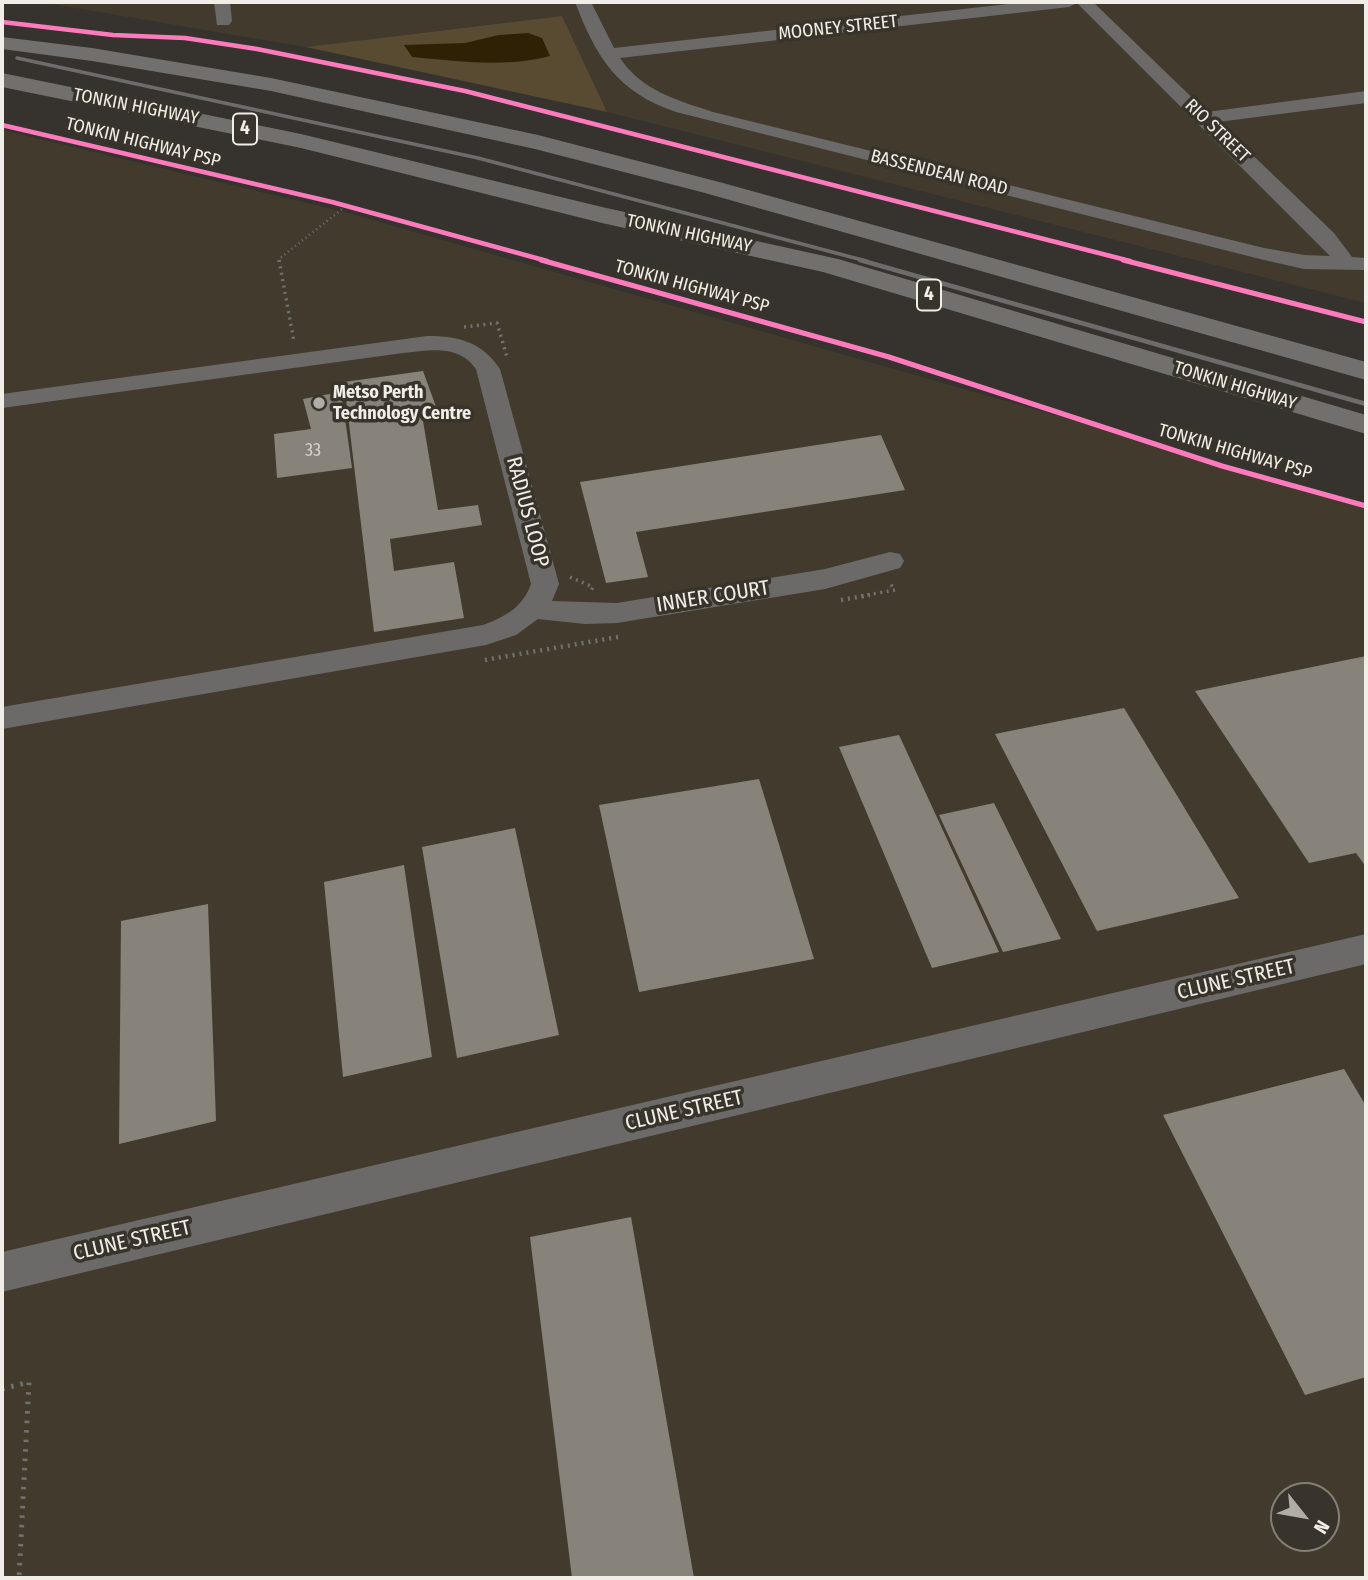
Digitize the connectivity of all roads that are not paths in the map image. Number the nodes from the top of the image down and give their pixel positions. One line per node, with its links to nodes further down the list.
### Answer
1 (222, 2): 5 (street)
2 (583, 2): 7 (street, BASSENDEAN ROAD)
3 (1069, 2): 7 (street, MOONEY STREET)
4 (1084, 2): 10 (street, RIO STREET)
5 (223, 21)
6 (2, 43): 12 (highway, 4)
7 (608, 54): 13 (street, BASSENDEAN ROAD)
8 (2, 80): 11 (highway, TONKIN HIGHWAY / 4)
9 (1366, 97): 10 (street)
10 (1203, 118): 13 (street, RIO STREET)
11 (602, 215): 17 (highway, TONKIN HIGHWAY / 4); 18 (highway)
12 (850, 228): 14 (highway); 15 (highway, 4)
13 (1355, 264)
14 (1366, 350)
15 (1366, 371)
16 (2, 401): 20 (street, RADIUS LOOP)
17 (1366, 425)
18 (1366, 450)
19 (890, 561): 20 (street, INNER COURT)
20 (534, 609): 21 (street)
21 (2, 718)
22 (1366, 949): 23 (street, CLUNE STREET)
23 (2, 1272)

